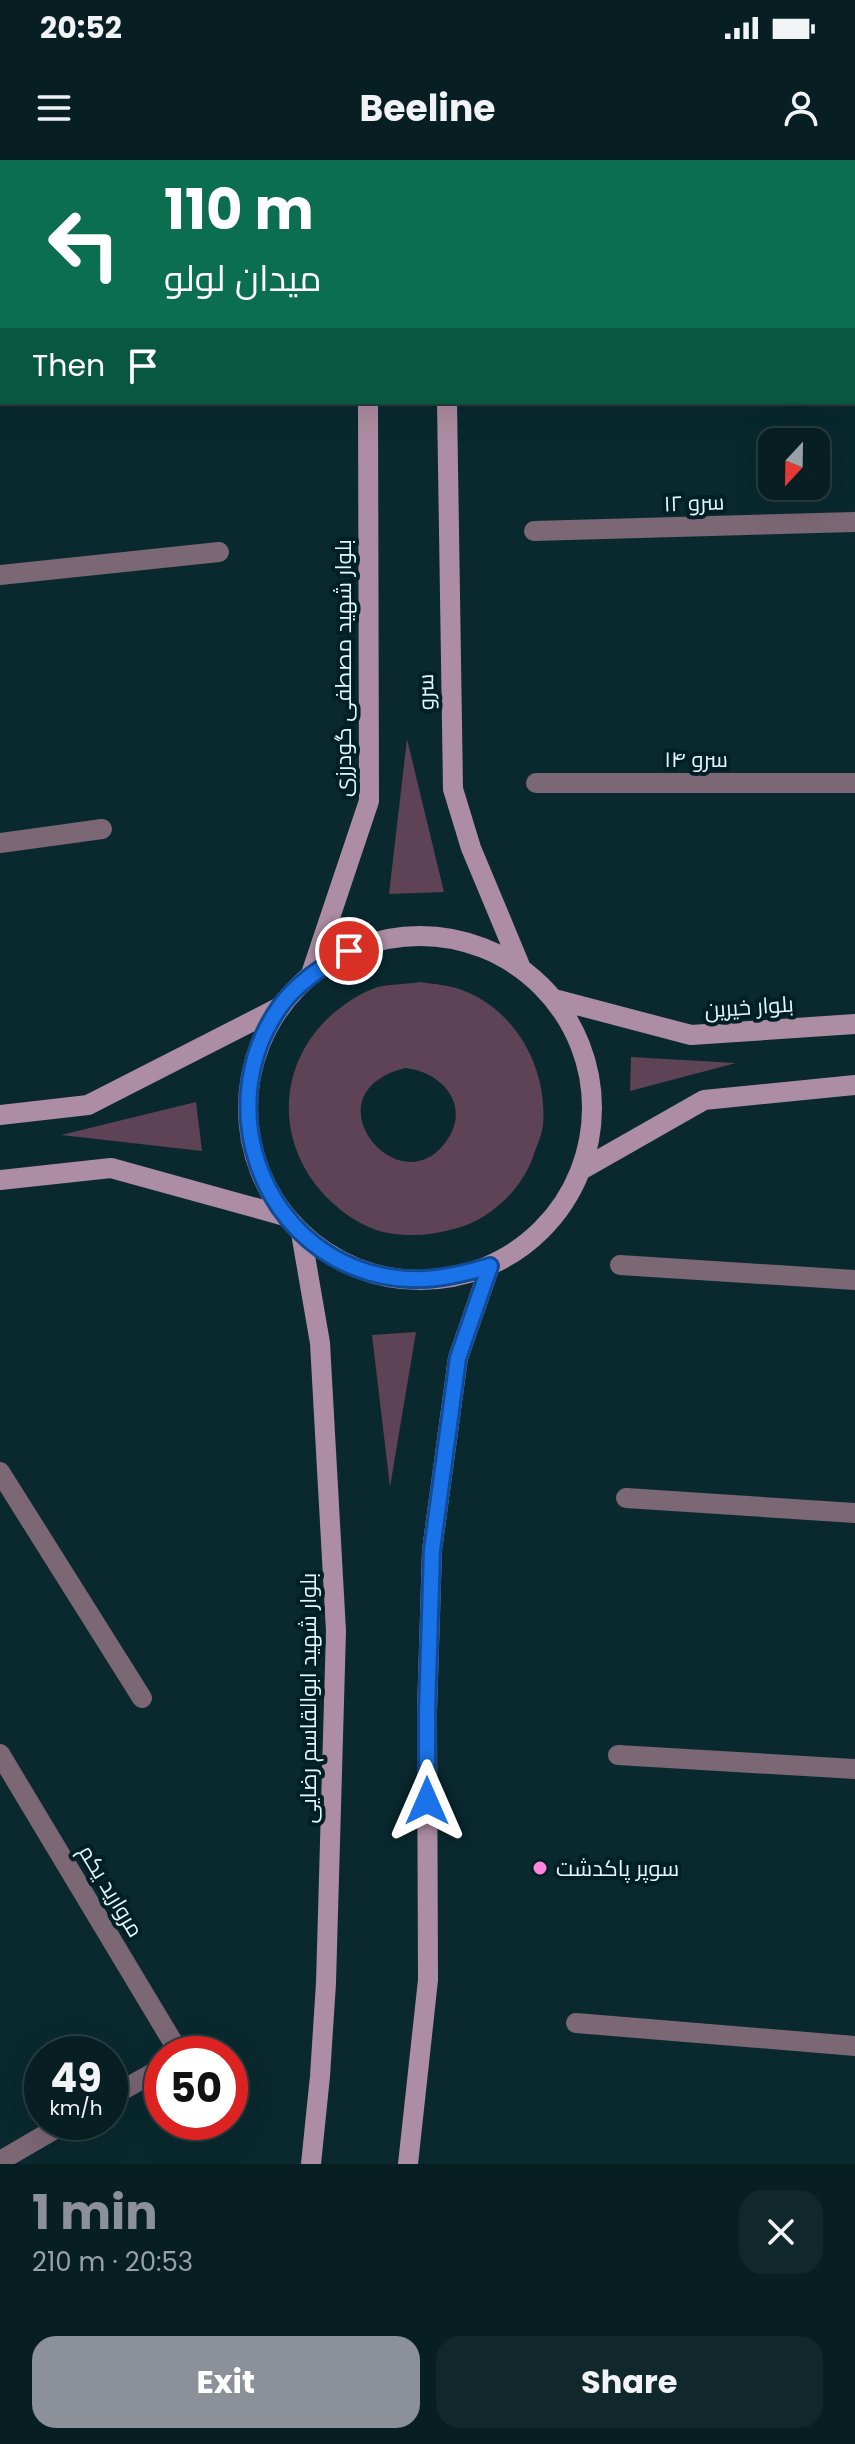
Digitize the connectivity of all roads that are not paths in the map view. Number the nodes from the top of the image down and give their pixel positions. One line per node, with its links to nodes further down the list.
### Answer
1 (368, 404): 12 (main road, بلوار شهید مصطفی گودرزی)
2 (447, 404): 11 (main road, سرو)
3 (855, 522): 4 (street, سرو ۱۲)
4 (534, 531)
5 (219, 552): 6 (street)
6 (0, 575)
7 (536, 783): 8 (street, سرو ۱۴)
8 (855, 783)
9 (102, 829): 10 (street)
10 (0, 843)
11 (521, 968): 12 (main road); 13 (main road)
12 (311, 974): 14 (main road)
13 (554, 999): 15 (main road, بلوار خیرین); 18 (main road)
14 (280, 1007): 17 (main road); 20 (main road)
15 (855, 1024)
16 (855, 1085): 18 (main road)
17 (0, 1115)
18 (581, 1170): 23 (main road)
19 (0, 1180): 20 (main road)
20 (285, 1216): 21 (main road)
21 (301, 1233): 23 (main road); 37 (main road, بلوار شهید ابوالقاسم رضایی)
22 (620, 1265): 24 (street)
23 (490, 1266): 38 (main road)
24 (855, 1280)
25 (0, 1472): 28 (street)
26 (626, 1498): 27 (street)
27 (855, 1513)
28 (142, 1698)
29 (0, 1754): 33 (street, مروارید یکم)
30 (618, 1755): 31 (street)
31 (855, 1769)
32 (576, 2023): 34 (street)
33 (169, 2036)
34 (855, 2046)
35 (36, 2140): 36 (street)
36 (0, 2161)
37 (311, 2164)
38 (408, 2164)

